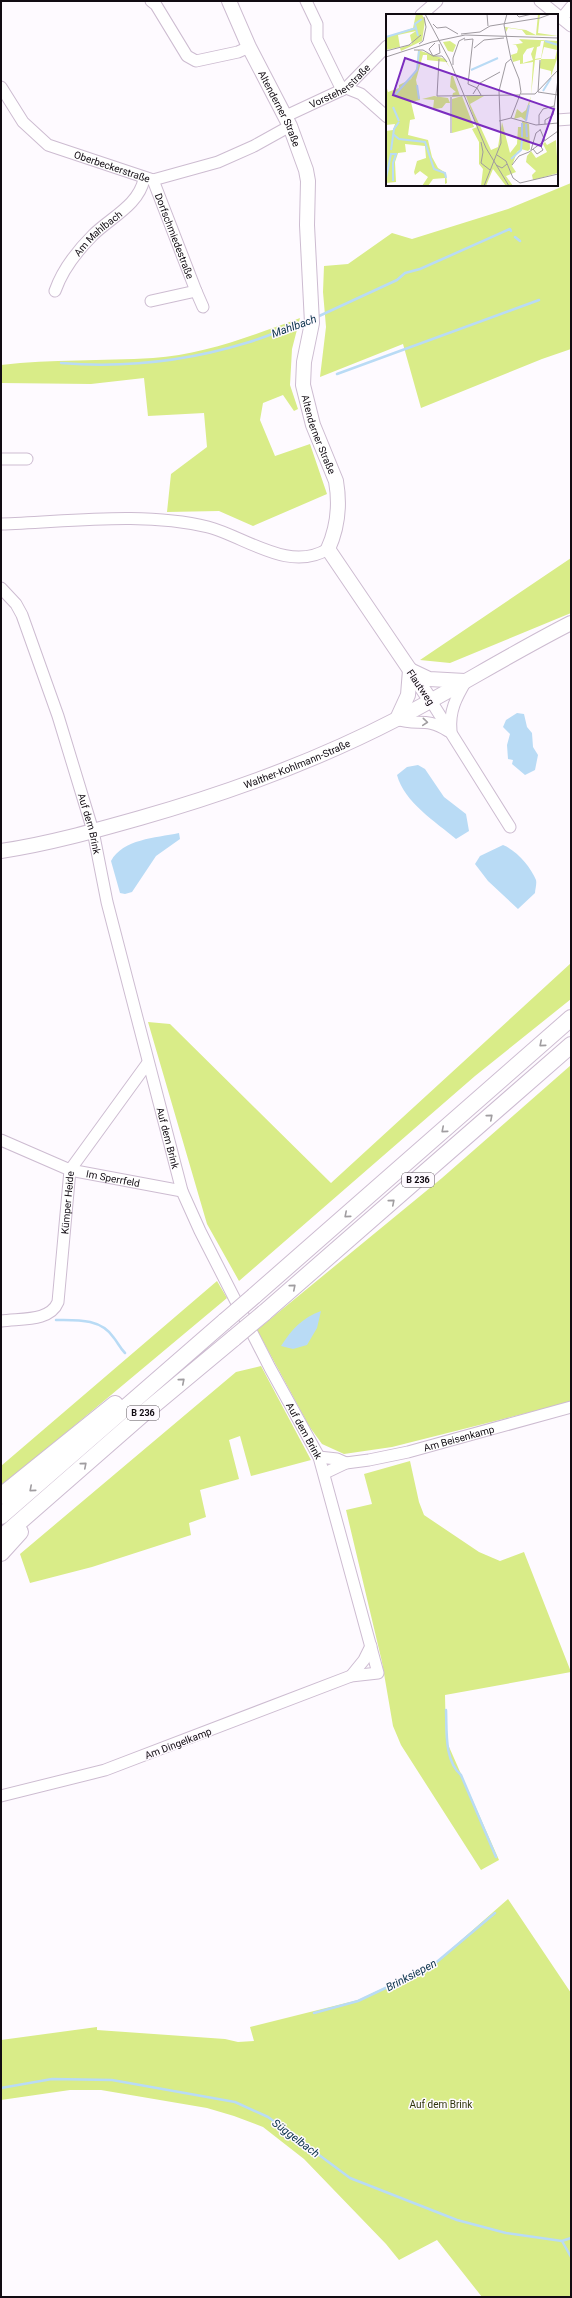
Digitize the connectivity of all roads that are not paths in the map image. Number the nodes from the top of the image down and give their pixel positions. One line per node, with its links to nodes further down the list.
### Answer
1 (151, 1): 12 (street)
2 (229, 1): 12 (main road, Altenderner Straße)
3 (306, 1): 15 (street)
4 (437, 1): 7 (street)
5 (540, 1): 8 (street)
6 (571, 7): 10 (street)
7 (422, 14)
8 (557, 14)
9 (558, 15): 10 (street)
10 (562, 18): 11 (street)
11 (571, 26)
12 (249, 47): 19 (main road, Altenderner Straße)
13 (386, 47): 15 (street, Vorsteherstraße)
14 (1, 87): 20 (street, Oberbeckerstraße)
15 (344, 89): 16 (street); 19 (street, Vorsteherstraße)
16 (386, 116)
17 (571, 119): 18 (street)
18 (558, 120)
19 (288, 121): 20 (street, Oberbeckerstraße); 28 (main road, Altenderner Straße)
20 (148, 180): 21 (street, Am Mahlbach); 22 (street, Dorfschmiedestraße)
21 (55, 291)
22 (196, 291): 23 (street, Dorfschmiedestraße); 24 (street, Dorfschmiedestraße)
23 (151, 301)
24 (203, 307)
25 (1, 459): 26 (street)
26 (28, 459)
27 (1, 524): 28 (street)
28 (328, 549): 31 (main road, Flautweg)
29 (1, 588): 37 (street, Auf dem Brink)
30 (571, 623): 32 (main road, Walther-Kohlmann-Straße)
31 (410, 670): 32 (main road); 33 (main road, Flautweg); 34 (main road)
32 (466, 681): 33 (main road, Walther-Kohlmann-Straße); 35 (street)
33 (430, 701): 34 (main road, Walther-Kohlmann-Straße); 35 (street, Flautweg)
34 (397, 719): 35 (street, one-way to 35); 37 (main road, Walther-Kohlmann-Straße)
35 (452, 734): 36 (street, Flautweg)
36 (510, 827)
37 (93, 831): 38 (main road, Walther-Kohlmann-Straße); 41 (street, Auf dem Brink)
38 (1, 851)
39 (571, 1018): 46 (highway, B 236, one-way to 46, bridge)
40 (571, 1045): 51 (highway, B 236, one-way to 40, bridge)
41 (147, 1064): 43 (street, Kümper Heide); 44 (street, Auf dem Brink)
42 (1, 1140): 43 (street, Im Sperrfeld)
43 (70, 1170): 44 (street, Im Sperrfeld); 45 (street, Kümper Heide)
44 (182, 1191): 48 (street, Auf dem Brink)
45 (1, 1321)
46 (157, 1380): 52 (highway); 53 (highway, B 236, one-way to 53)
47 (571, 1407): 49 (street, Am Beisenkamp)
48 (319, 1457): 49 (street, Am Beisenkamp); 50 (street, Auf dem Brink)
49 (346, 1463): 50 (street, Am Beisenkamp)
50 (325, 1473): 56 (street, Auf dem Brink)
51 (54, 1491): 54 (highway, B 236); 55 (highway)
52 (1, 1496)
53 (1, 1516)
54 (1, 1538)
55 (1, 1553)
56 (371, 1646): 57 (street, Auf dem Brink); 58 (street, Am Dingelkamp)
57 (378, 1673): 58 (street, Am Dingelkamp)
58 (351, 1676): 59 (street, Am Dingelkamp)
59 (1, 1796)

